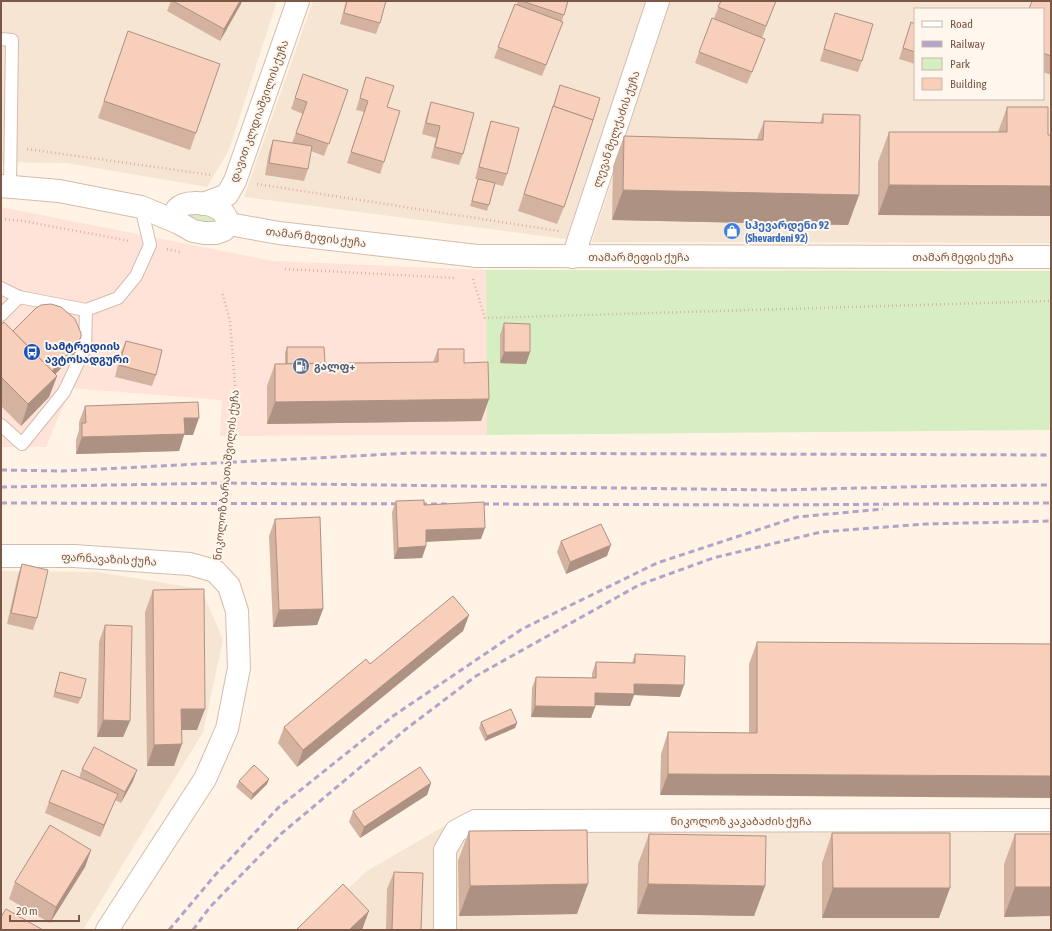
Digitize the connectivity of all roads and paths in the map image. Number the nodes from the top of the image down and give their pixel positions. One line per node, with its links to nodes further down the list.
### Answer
1 (298, 1): 6 (street, დავით კლდიაშვილის ქუჩა)
2 (658, 1): 15 (street, ლევან მელქაძის ქუჩა)
3 (1, 39): 4 (lane)
4 (10, 146): 5 (path); 7 (lane)
5 (213, 176)
6 (235, 181): 9 (street, დავით კლდიაშვილის ქუჩა); 12 (path)
7 (5, 186): 8 (street)
8 (141, 207): 9 (street); 13 (lane)
9 (188, 210): 11 (street); 11 (street)
10 (1, 219): 13 (path)
11 (229, 224): 15 (street, თამარ მეფის ქუჩა)
12 (560, 231)
13 (150, 245): 14 (path); 24 (lane)
14 (180, 252)
15 (573, 257): 16 (street, თამარ მეფის ქუჩა)
16 (1051, 257)
17 (284, 269): 18 (path)
18 (457, 278)
19 (469, 279): 23 (path)
20 (1, 288): 22 (lane)
21 (222, 292): 28 (path, ნიკოლოზ ბარათაშვილის ქუჩა)
22 (19, 297): 24 (lane); 25 (lane)
23 (1051, 301)
24 (86, 310): 26 (lane)
25 (1, 315)
26 (1, 425)
27 (1, 556): 28 (street, ფარნავაზის ქუჩა)
28 (215, 571): 30 (street, ნიკოლოზ ბარათაშვილის ქუჩა)
29 (1051, 820): 31 (street, ნიკოლოზ კაკაბაძის ქუჩა)
30 (107, 930)
31 (445, 930)

